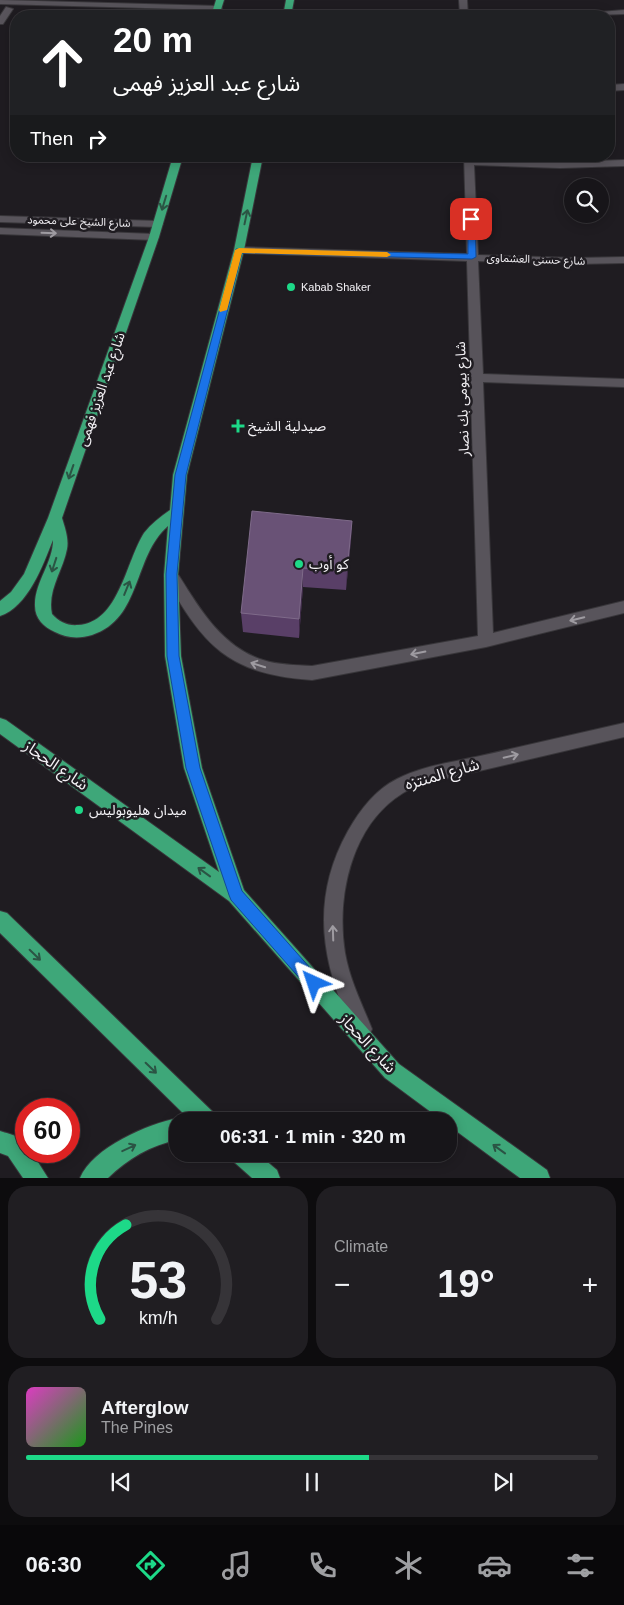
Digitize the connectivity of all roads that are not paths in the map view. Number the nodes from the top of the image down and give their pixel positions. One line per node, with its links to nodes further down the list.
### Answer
1 (0, 2): 2 (street)
2 (76, 2): 4 (street)
3 (4, 9): 4 (street); 5 (street)
4 (217, 10)
5 (0, 22)
6 (176, 162): 12 (main road, شارع عبد العزيز فهمى, one-way to 12)
7 (257, 162): 15 (main road, one-way to 7)
8 (469, 162): 16 (street, شارع بيومى بك نصار)
9 (514, 162): 10 (street)
10 (624, 163)
11 (0, 219): 12 (street, شارع الشيخ على محمود)
12 (158, 224): 14 (main road, شارع عبد العزيز فهمى)
13 (0, 231): 14 (street, شارع الشيخ على محمود, one-way to 14)
14 (154, 237): 21 (main road, شارع عبد العزيز فهمى, one-way to 21)
15 (239, 250): 16 (street, شارع حسنى العشماوى); 20 (main road)
16 (472, 257): 17 (street, شارع حسنى العشماوى); 18 (street, شارع بيومى بك نصار)
17 (624, 260)
18 (476, 378): 19 (street); 25 (street, شارع بيومى بك نصار)
19 (624, 383)
20 (176, 512): 21 (main road, one-way to 20); 22 (main road)
21 (55, 518): 24 (main road, شارع عبد العزيز فهمى)
22 (171, 574): 25 (street, one-way to 22); 28 (main road)
23 (624, 607): 25 (street, one-way to 25)
24 (0, 610)
25 (486, 640)
26 (0, 725): 28 (main road, شارع الحجاز, one-way to 26)
27 (624, 730): 30 (street, شارع المنتزه, one-way to 27)
28 (236, 895): 30 (main road, شارع الحجاز)
29 (0, 920): 31 (main road, one-way to 31)
30 (392, 1071): 38 (main road, شارع الحجاز, one-way to 30)
31 (197, 1112)
32 (169, 1131): 36 (main road, one-way to 32)
33 (0, 1142): 35 (main road)
34 (251, 1162): 37 (main road)
35 (37, 1178)
36 (91, 1178)
37 (269, 1178)
38 (539, 1178)

